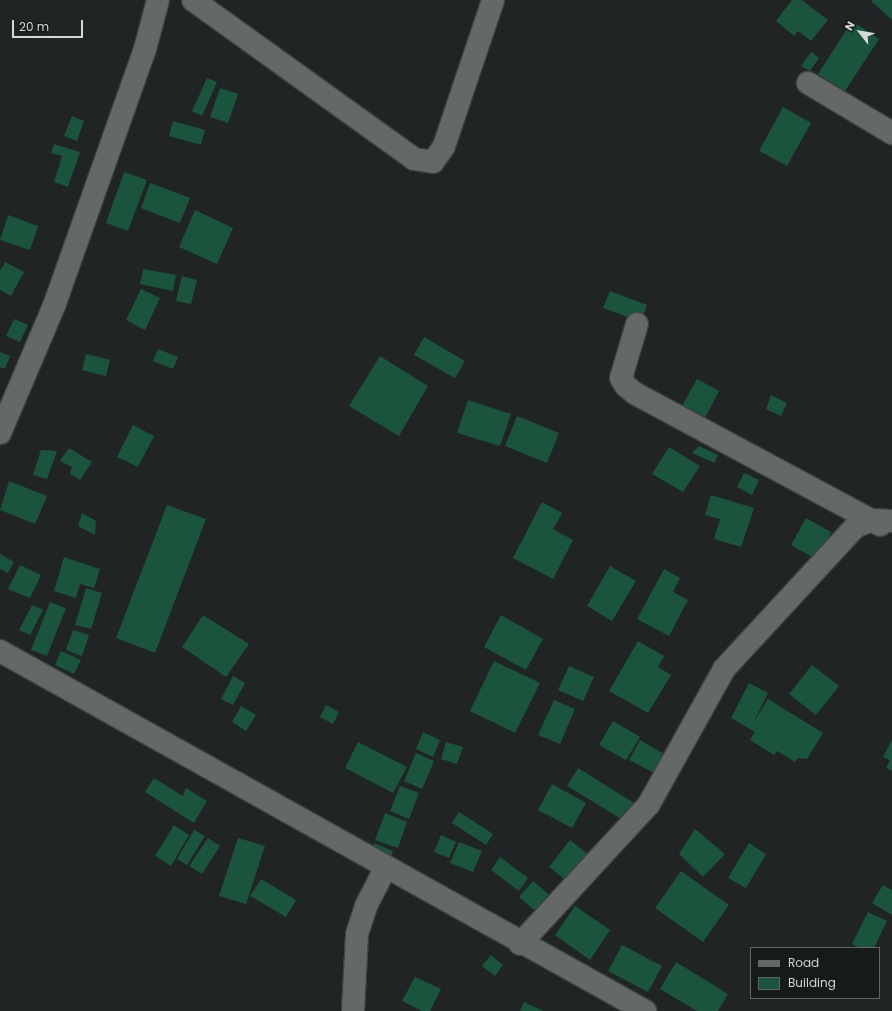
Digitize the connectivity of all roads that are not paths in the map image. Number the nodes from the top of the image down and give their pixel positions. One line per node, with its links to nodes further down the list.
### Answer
1 (158, 0): 7 (street)
2 (193, 0): 3 (street)
3 (492, 0)
4 (808, 83): 5 (street)
5 (892, 134)
6 (637, 324): 8 (street)
7 (0, 433)
8 (882, 520): 9 (street); 12 (street)
9 (892, 534)
10 (0, 651): 11 (street)
11 (386, 867): 12 (street); 13 (street)
12 (520, 944): 14 (street)
13 (353, 1011)
14 (644, 1011)

